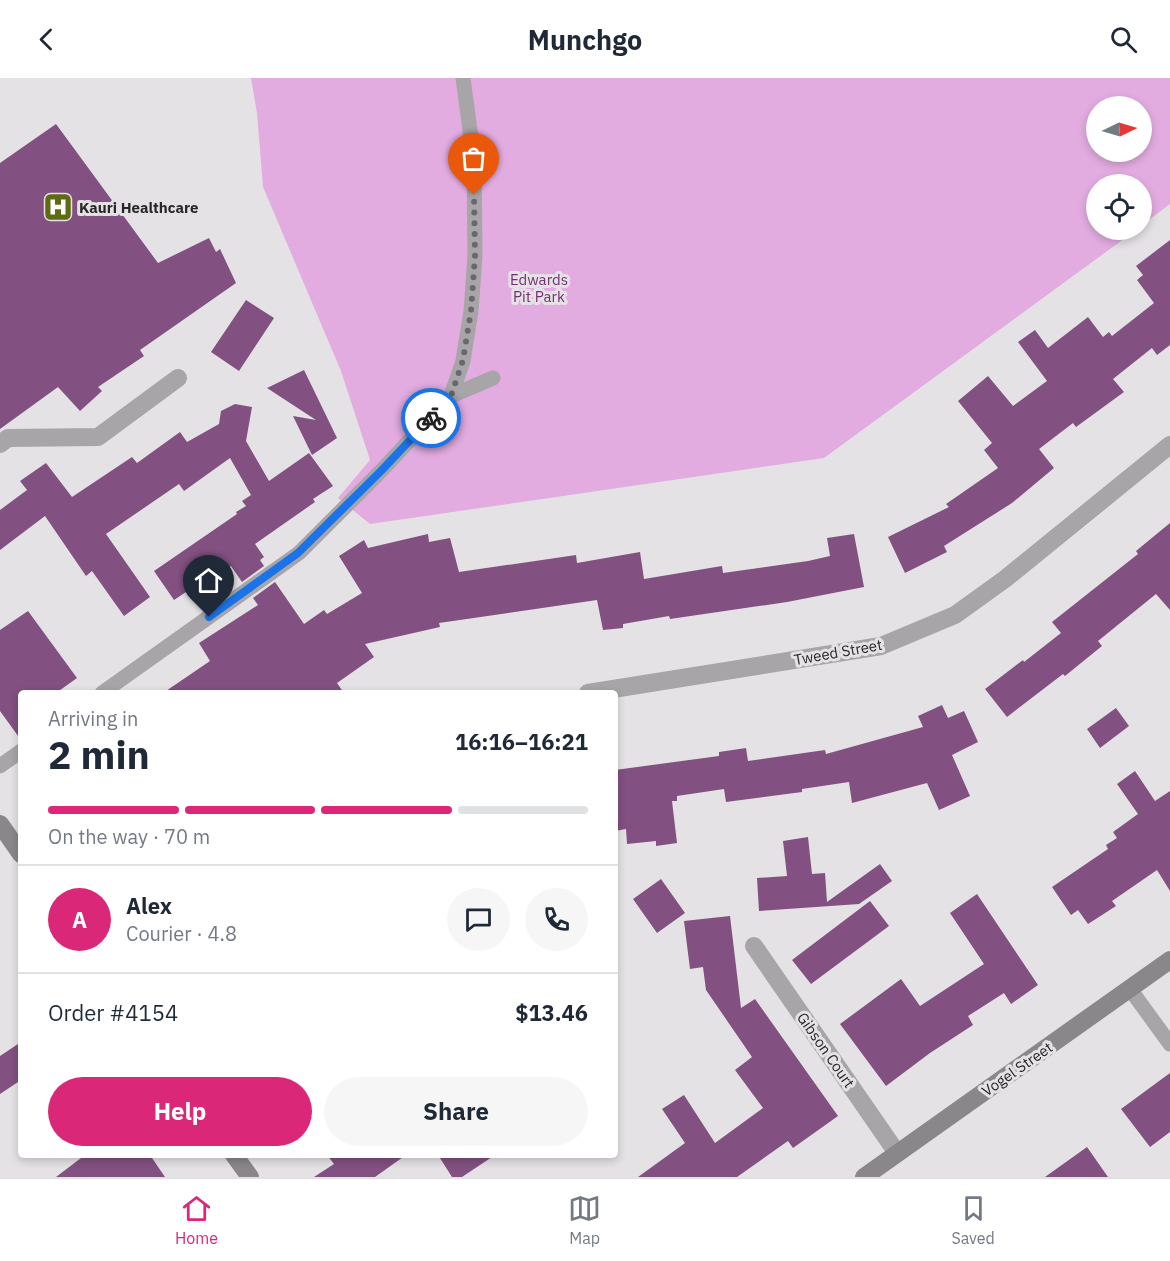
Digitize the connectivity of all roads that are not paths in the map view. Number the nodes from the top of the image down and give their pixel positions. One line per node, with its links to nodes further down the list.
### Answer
1 (463, 78): 4 (lane)
2 (178, 378): 5 (street)
3 (493, 378): 4 (lane)
4 (451, 396): 7 (lane)
5 (0, 444)
6 (1170, 445): 8 (street, Tweed Street)
7 (106, 690)
8 (607, 690)
9 (18, 753): 10 (lane)
10 (0, 766)
11 (0, 824): 12 (main road)
12 (18, 850)
13 (754, 946): 17 (street, Gibson Court)
14 (1170, 960): 15 (main road, Vogel Street)
15 (1130, 988): 16 (lane); 17 (main road, Vogel Street)
16 (1170, 1044)
17 (897, 1154): 20 (main road, Vogel Street)
18 (236, 1158): 19 (main road)
19 (250, 1177)
20 (864, 1177)

